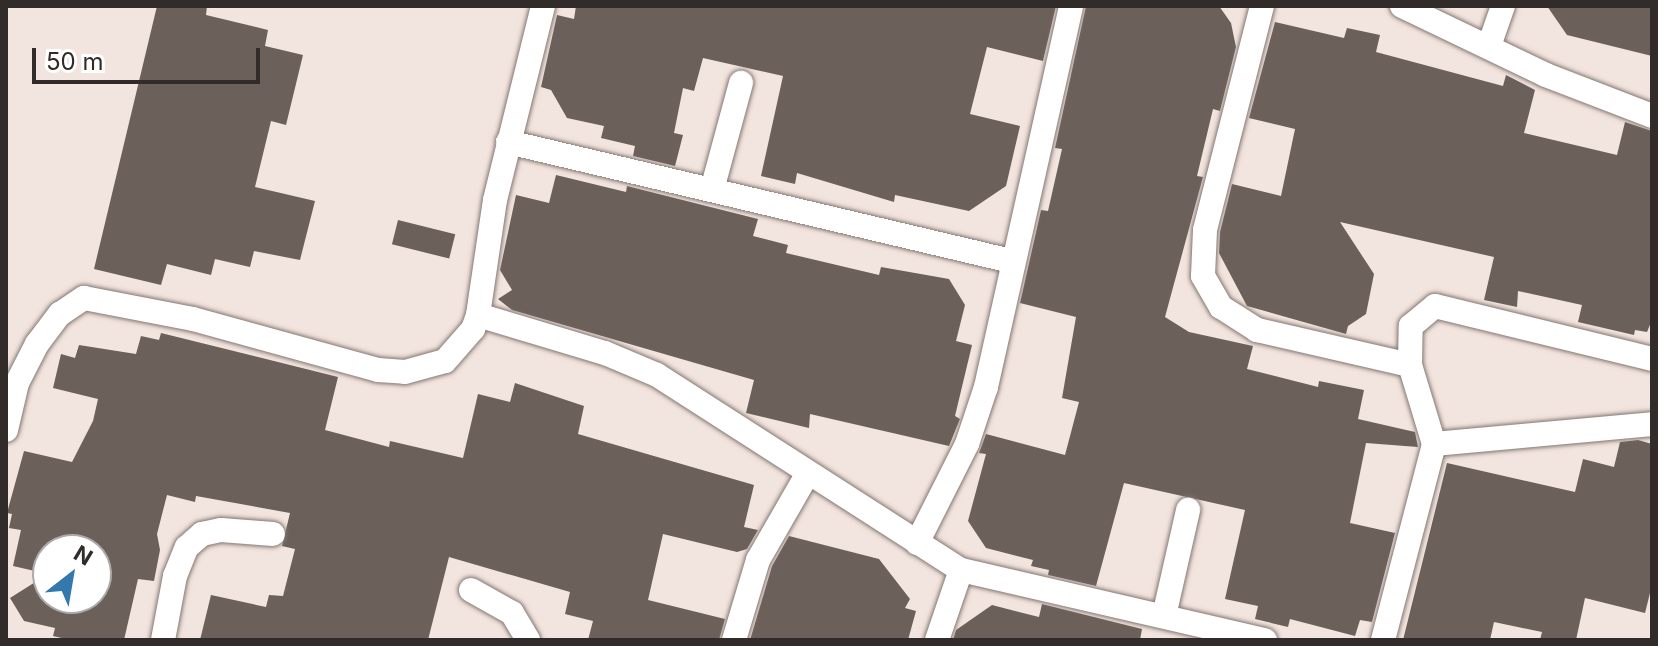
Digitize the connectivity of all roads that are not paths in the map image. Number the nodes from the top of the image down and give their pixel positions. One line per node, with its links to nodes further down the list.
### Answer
1 (543, 6): 9 (street)
2 (1071, 6): 11 (street)
3 (1262, 6): 14 (street)
4 (1402, 6): 6 (street)
5 (1503, 6): 6 (street)
6 (1489, 46): 8 (street)
7 (741, 83): 10 (street)
8 (1652, 116)
9 (508, 142): 10 (street); 12 (street)
10 (713, 186): 11 (street)
11 (1011, 261): 21 (street)
12 (478, 315): 16 (street); 18 (street)
13 (1652, 359): 14 (street)
14 (1410, 365): 17 (street)
15 (1652, 424): 17 (street)
16 (6, 430)
17 (1434, 444): 31 (street)
18 (808, 473): 21 (street); 28 (street)
19 (1188, 510): 24 (street)
20 (273, 534): 26 (street)
21 (917, 543): 22 (street)
22 (961, 570): 24 (street); 29 (street)
23 (471, 590): 27 (street)
24 (1164, 616): 25 (street)
25 (1203, 633): 30 (street)
26 (163, 640)
27 (528, 640)
28 (734, 640)
29 (937, 640)
30 (1265, 640)
31 (1383, 640)

